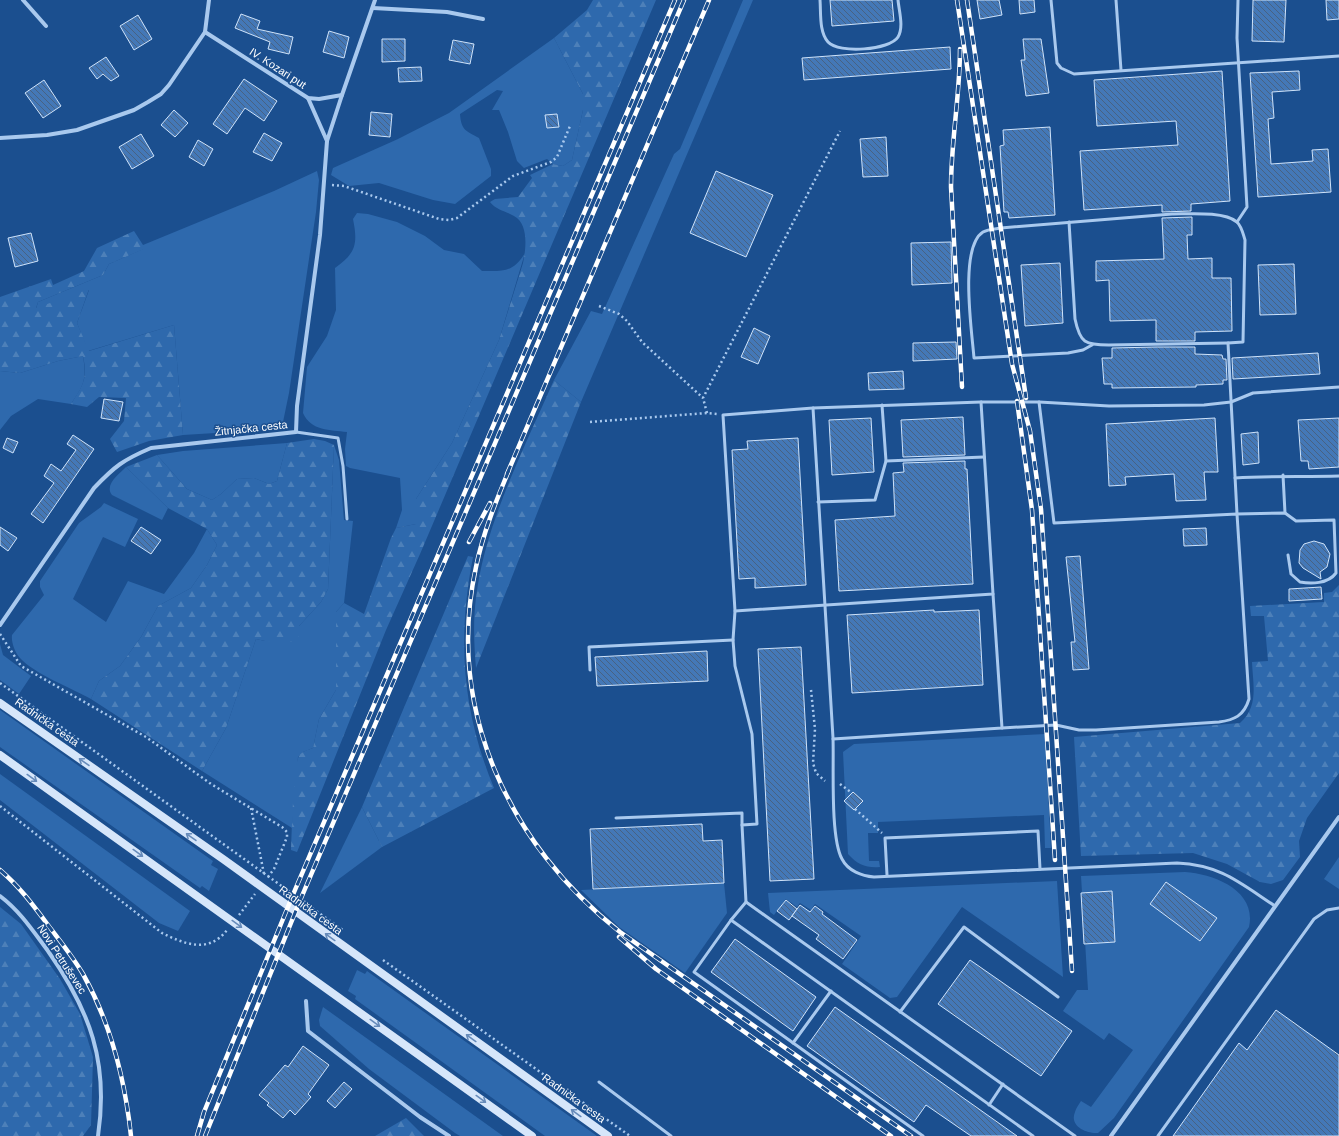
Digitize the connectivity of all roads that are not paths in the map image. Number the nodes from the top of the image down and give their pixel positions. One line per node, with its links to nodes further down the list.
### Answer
1 (23, 0): 11 (street)
2 (209, 0): 12 (street)
3 (375, 0): 9 (street)
4 (820, 0): 5 (lane)
5 (898, 0)
6 (1051, 0): 15 (lane)
7 (1116, 0): 15 (lane)
8 (1238, 0): 14 (lane)
9 (373, 8): 10 (street); 16 (street)
10 (483, 19)
11 (46, 26)
12 (205, 32): 17 (street, IV. Kozari put); 18 (street)
13 (1339, 56): 14 (lane)
14 (1238, 61): 15 (lane); 21 (lane)
15 (1121, 70)
16 (342, 95): 17 (street, IV. Kozari put); 19 (street)
17 (308, 98): 19 (street)
18 (0, 138)
19 (327, 141): 30 (street, Žitnjačka cesta)
20 (1069, 222): 21 (lane); 23 (lane); 23 (lane)
21 (1237, 222): 22 (lane)
22 (1228, 343): 23 (lane); 27 (lane)
23 (1092, 345)
24 (1339, 387): 27 (lane)
25 (981, 402): 26 (lane); 28 (lane); 31 (lane)
26 (1039, 402): 27 (lane); 38 (lane)
27 (1231, 402): 35 (lane)
28 (882, 405): 29 (lane); 32 (lane)
29 (813, 408): 36 (lane); 45 (lane)
30 (296, 432): 39 (lane); 46 (street, Žitnjačka cesta)
31 (984, 456): 32 (lane); 43 (lane)
32 (886, 462): 36 (lane)
33 (1283, 475): 34 (lane); 35 (lane); 37 (lane)
34 (1339, 476)
35 (1235, 478): 38 (lane)
36 (818, 502): 44 (lane)
37 (1285, 513): 38 (lane); 40 (lane)
38 (1237, 514): 50 (lane)
39 (347, 519)
40 (1334, 520): 41 (lane); 42 (lane)
41 (1339, 520)
42 (1288, 555)
43 (993, 594): 44 (lane); 50 (lane)
44 (825, 605): 45 (lane); 51 (lane)
45 (735, 611): 47 (lane)
46 (0, 625)
47 (733, 640): 48 (lane); 55 (lane)
48 (590, 670)
49 (0, 703): 74 (main road, Radnička cesta, one-way to 49)
50 (1002, 728): 51 (lane)
51 (833, 739): 57 (lane)
52 (0, 755): 73 (main road, one-way to 73)
53 (1339, 817): 60 (street)
54 (616, 818): 55 (lane)
55 (742, 825): 59 (lane)
56 (1040, 869): 57 (lane); 57 (lane); 60 (lane)
57 (887, 875)
58 (0, 896): 71 (street, Novi Petruševec)
59 (746, 902): 62 (lane); 66 (lane)
60 (1275, 906): 79 (street)
61 (1339, 908): 80 (lane)
62 (731, 920): 63 (lane); 67 (lane)
63 (831, 991): 67 (lane); 70 (lane)
64 (1058, 997): 66 (lane)
65 (306, 1001): 72 (street)
66 (900, 1012): 69 (lane)
67 (793, 1043): 76 (lane)
68 (599, 1082): 75 (lane)
69 (1003, 1084): 70 (lane); 78 (lane)
70 (989, 1105): 77 (lane)
71 (98, 1136)
72 (449, 1136)
73 (532, 1136)
74 (608, 1136)
75 (671, 1136)
76 (923, 1136)
77 (1033, 1136)
78 (1075, 1136)
79 (1111, 1136)
80 (1158, 1136)

